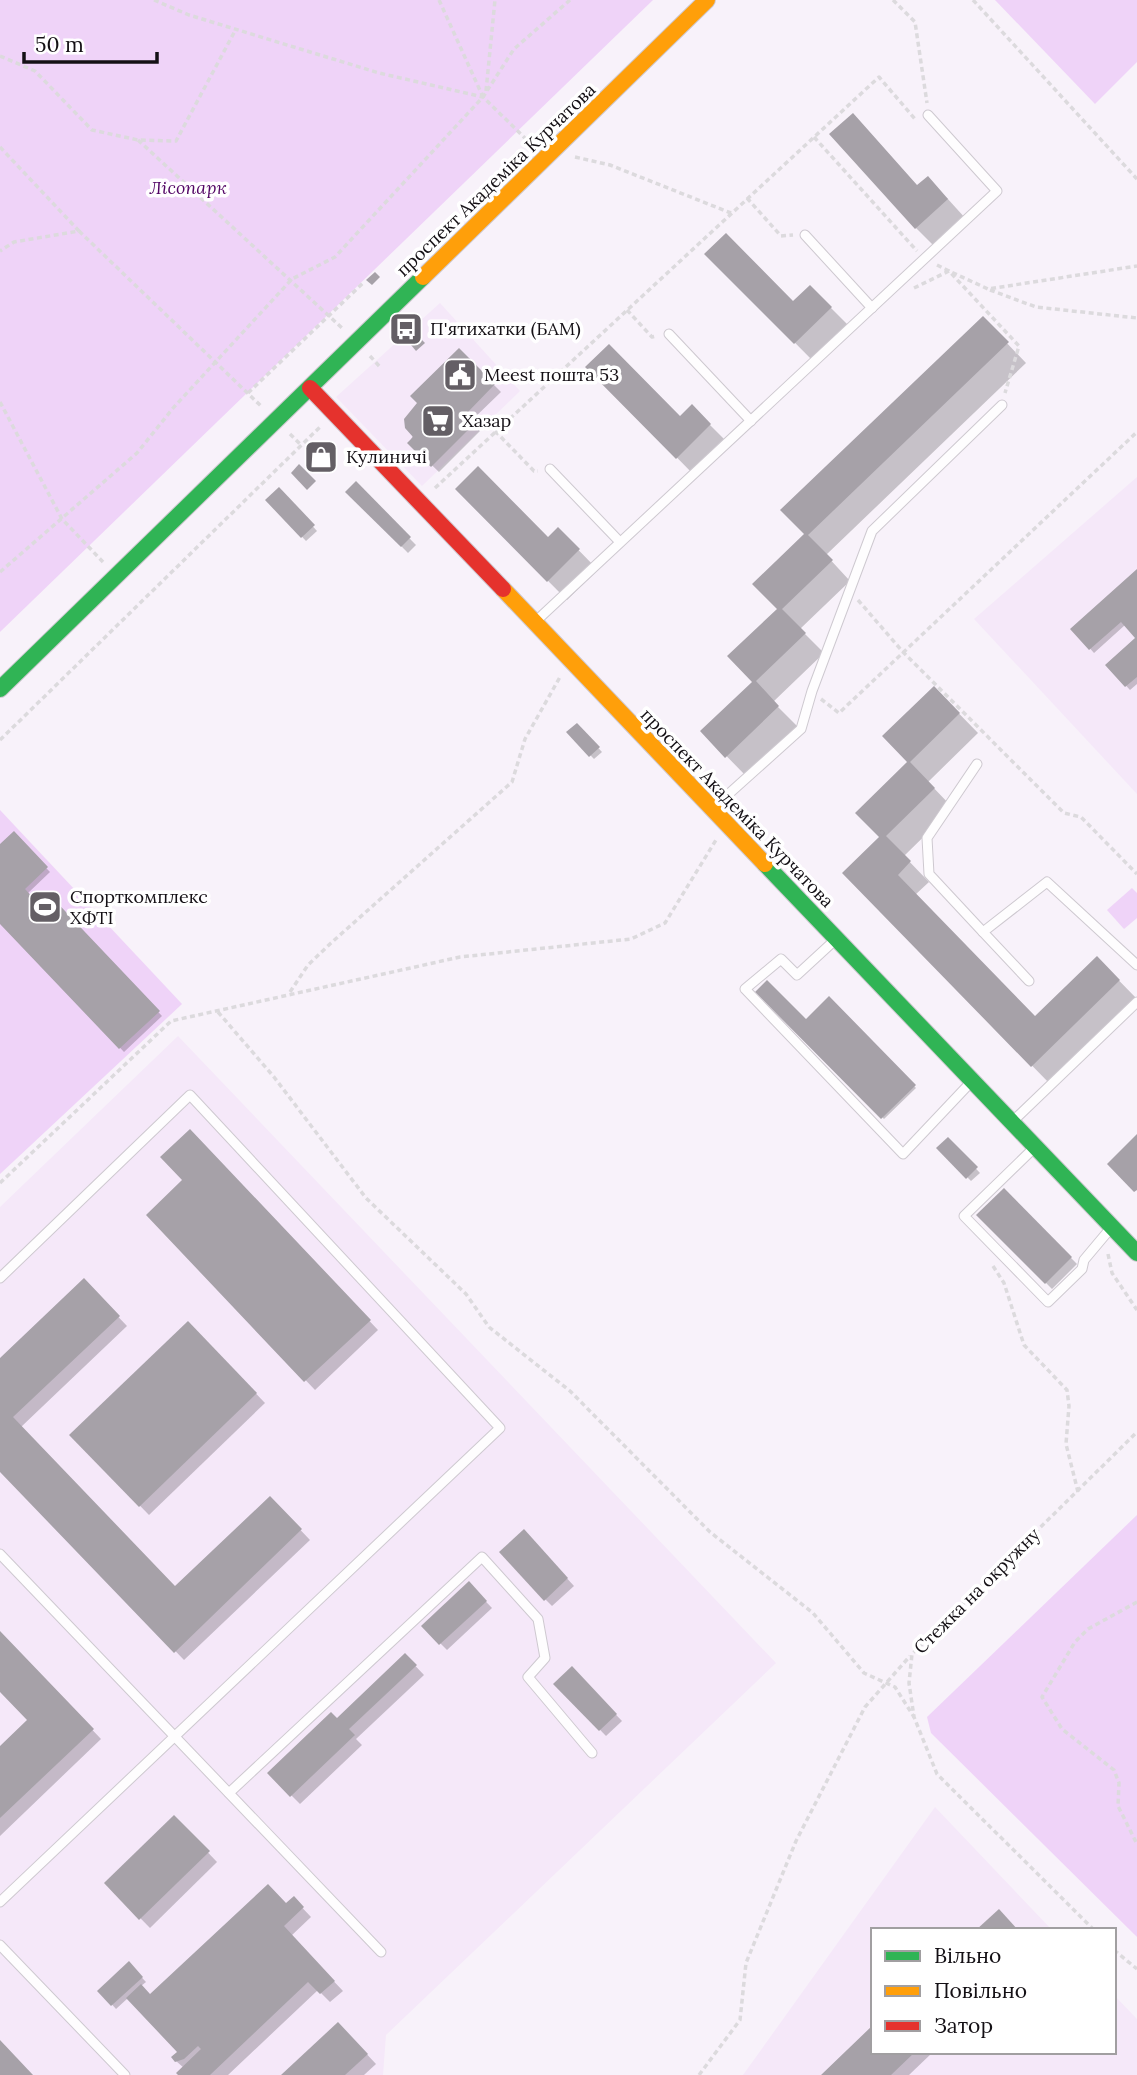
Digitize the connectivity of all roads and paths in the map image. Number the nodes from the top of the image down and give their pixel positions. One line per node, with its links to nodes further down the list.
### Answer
1 (154, 0): 8 (path)
2 (439, 0): 10 (path)
3 (495, 0): 10 (path)
4 (570, 0): 10 (path)
5 (708, 0): 15 (street, проспект Академіка Курчатова)
6 (893, 0): 11 (path)
7 (973, 0): 16 (path)
8 (236, 29): 10 (path); 13 (path)
9 (0, 56): 13 (path)
10 (484, 95): 15 (path); 23 (path)
11 (928, 115): 27 (lane)
12 (922, 127): 17 (path)
13 (138, 140): 23 (path)
14 (0, 146): 19 (path)
15 (546, 158): 18 (path); 32 (street, проспект Академіка Курчатова)
16 (1137, 178)
17 (747, 198): 18 (path); 20 (path)
18 (731, 213): 28 (path)
19 (79, 232): 21 (path); 33 (path)
20 (805, 235): 27 (lane)
21 (0, 251)
22 (1137, 267): 25 (path)
23 (292, 279): 29 (path); 33 (path)
24 (363, 283): 29 (path)
25 (988, 289): 26 (path); 30 (path)
26 (905, 292)
27 (872, 308): 40 (lane)
28 (627, 309): 31 (path); 41 (path)
29 (328, 314): 32 (path); 35 (path)
30 (1137, 318)
31 (669, 334): 40 (lane)
32 (357, 343): 34 (street, проспект Академіка Курчатова)
33 (215, 362): 35 (path); 45 (path)
34 (310, 388): 38 (street, проспект Академіка Курчатова); 39 (street, проспект Академіка Курчатова)
35 (248, 393): 39 (path)
36 (0, 401): 45 (path)
37 (1002, 405): 49 (lane)
38 (334, 412): 44 (street, проспект Академіка Курчатова); 55 (path)
39 (277, 421): 48 (street, проспект Академіка Курчатова)
40 (751, 421): 46 (lane)
41 (495, 431): 43 (path); 44 (path)
42 (1137, 432): 51 (path)
43 (550, 469): 46 (lane)
44 (420, 501): 50 (street, проспект Академіка Курчатова)
45 (62, 519): 47 (path); 48 (path)
46 (619, 541): 50 (lane)
47 (0, 572)
48 (116, 577): 53 (street, проспект Академіка Курчатова)
49 (850, 590): 51 (path); 54 (lane)
50 (534, 623): 52 (street, проспект Академіка Курчатова)
51 (903, 652): 54 (path); 59 (path)
52 (570, 660): 57 (street, проспект Академіка Курчатова); 64 (path)
53 (0, 689)
54 (812, 691): 57 (lane)
55 (0, 740)
56 (977, 764): 60 (lane)
57 (712, 809): 58 (street, проспект Академіка Курчатова)
58 (727, 824): 61 (street, проспект Академіка Курчатова); 64 (path)
59 (1137, 874)
60 (983, 932): 62 (lane); 63 (lane)
61 (836, 939): 67 (street, проспект Академіка Курчатова); 67 (lane)
62 (1137, 965)
63 (1029, 981)
64 (289, 993): 66 (path)
65 (1137, 1002): 68 (lane)
66 (218, 1012): 70 (path); 81 (path)
67 (972, 1081): 68 (street, проспект Академіка Курчатова)
68 (1012, 1123): 69 (street, проспект Академіка Курчатова)
69 (1035, 1147): 71 (street, проспект Академіка Курчатова); 72 (lane)
70 (0, 1183)
71 (1111, 1229): 72 (lane); 73 (street, проспект Академіка Курчатова); 75 (path)
72 (987, 1239): 77 (path)
73 (1137, 1253)
74 (0, 1278): 83 (lane)
75 (1137, 1310)
76 (1137, 1432): 77 (path, Стежка на окружну)
77 (1078, 1492): 80 (path, Стежка на окружну)
78 (0, 1554): 83 (lane)
79 (1137, 1602): 86 (path)
80 (912, 1654): 81 (path); 82 (path, Стежка на окружну)
81 (886, 1685): 82 (path); 94 (path)
82 (914, 1717): 88 (path, Стежка на окружну)
83 (175, 1736): 85 (lane); 87 (lane)
84 (592, 1753): 85 (lane)
85 (229, 1793): 90 (lane)
86 (1137, 1844)
87 (0, 1902)
88 (1092, 1928)
89 (0, 1945): 93 (lane)
90 (382, 1952)
91 (1116, 1952): 92 (path)
92 (1137, 1969)
93 (125, 2075)
94 (699, 2075)

